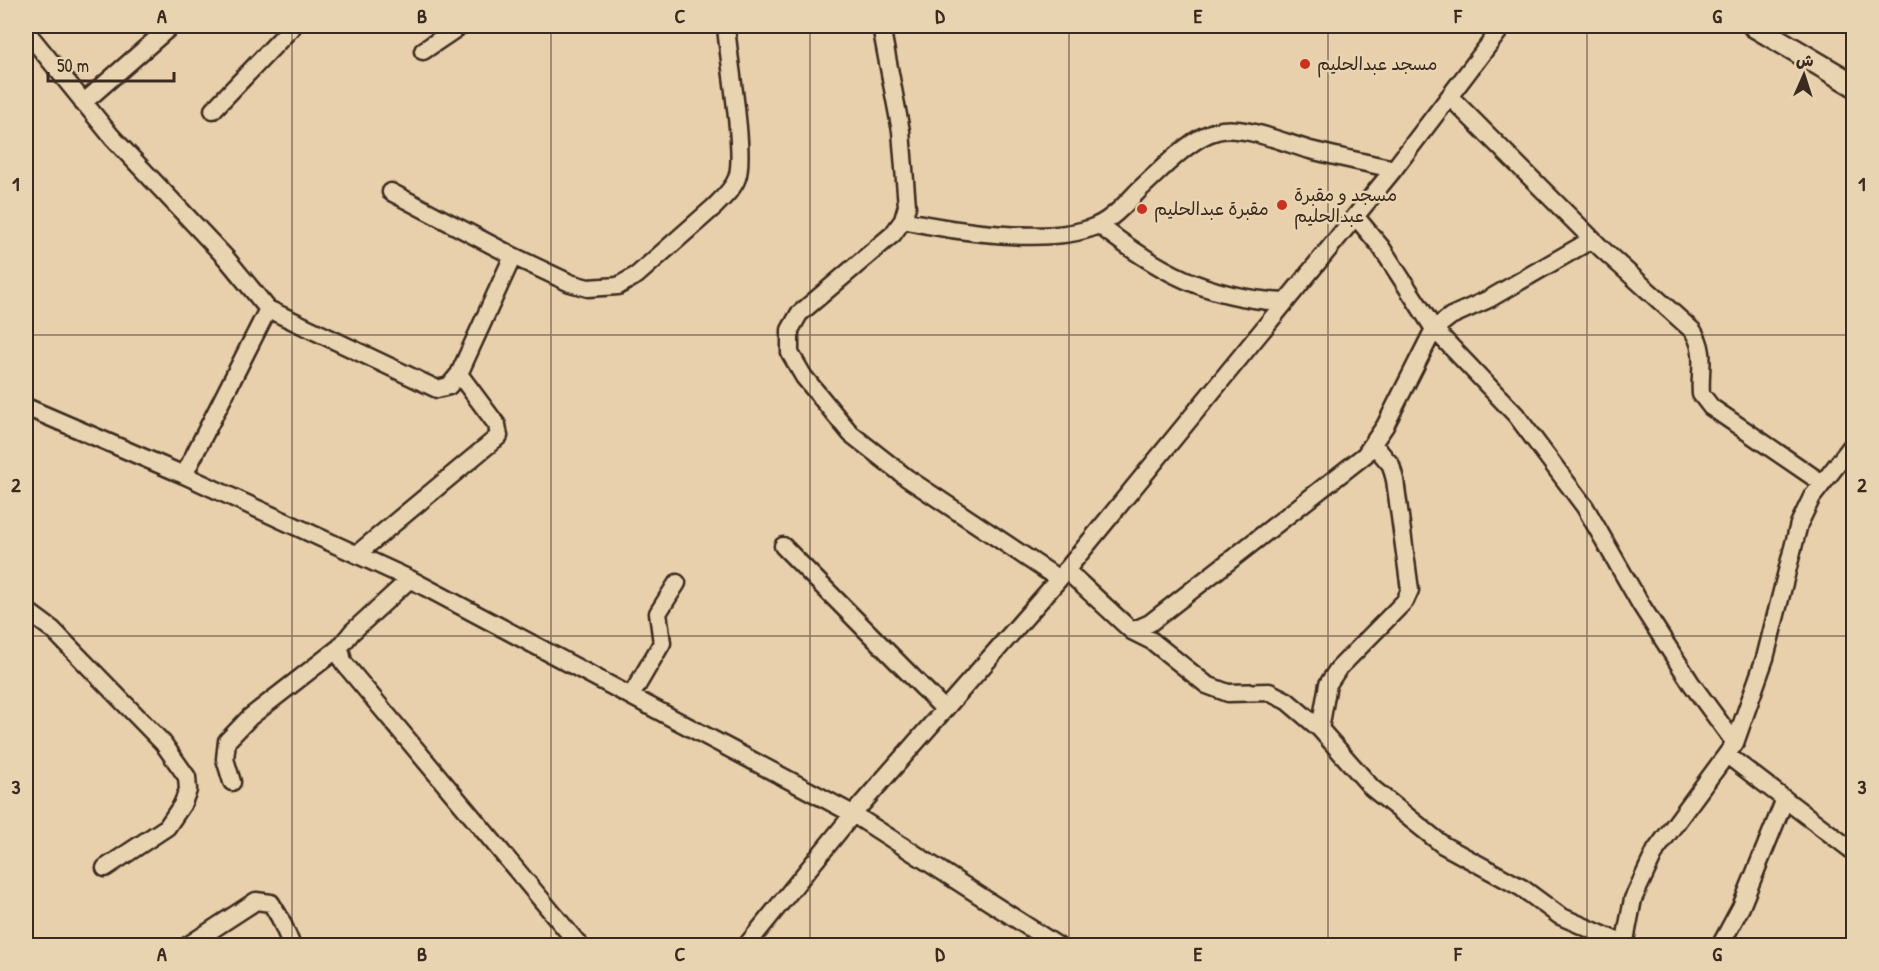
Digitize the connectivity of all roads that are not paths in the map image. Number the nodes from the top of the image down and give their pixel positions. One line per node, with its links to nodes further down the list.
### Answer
1 (171, 26): 13 (street)
2 (293, 26): 14 (street)
3 (460, 26): 10 (street)
4 (726, 26): 21 (street)
5 (881, 26): 18 (street)
6 (1503, 26): 9 (street)
7 (1754, 26): 11 (street)
8 (26, 31): 13 (street)
9 (1495, 33): 12 (street)
10 (423, 51)
11 (1854, 85)
12 (1450, 97): 15 (street); 20 (street)
13 (83, 104): 23 (street)
14 (213, 110)
15 (1394, 169): 17 (street); 19 (street)
16 (391, 192): 21 (street)
17 (1356, 217): 22 (street); 24 (street)
18 (903, 220): 19 (street); 33 (street)
19 (1099, 225): 22 (street)
20 (1593, 238): 24 (street); 30 (street)
21 (513, 256): 25 (street)
22 (1284, 302): 33 (street)
23 (268, 309): 25 (street); 29 (street)
24 (1434, 329): 28 (street); 42 (street)
25 (459, 374): 32 (street)
26 (26, 408): 29 (street)
27 (1854, 443): 30 (street)
28 (1374, 445): 37 (street); 41 (street)
29 (184, 475): 32 (street)
30 (1822, 483): 42 (street)
31 (783, 546): 40 (street)
32 (357, 554): 34 (street)
33 (1063, 575): 37 (street); 40 (street)
34 (410, 579): 38 (street); 39 (street)
35 (677, 583): 39 (street)
36 (26, 610): 47 (street)
37 (1132, 631): 41 (street)
38 (340, 647): 43 (street); 51 (street)
39 (631, 696): 45 (street)
40 (944, 709): 45 (street)
41 (1320, 729): 55 (street)
42 (1731, 749): 44 (street); 55 (street)
43 (232, 782)
44 (1785, 799): 46 (street); 56 (street)
45 (853, 814): 48 (street); 52 (street)
46 (1854, 852)
47 (105, 868)
48 (1035, 931): 53 (street); 54 (street)
49 (187, 945): 50 (street)
50 (292, 945)
51 (580, 945)
52 (746, 945)
53 (1026, 945)
54 (1058, 945)
55 (1624, 945)
56 (1720, 945)

